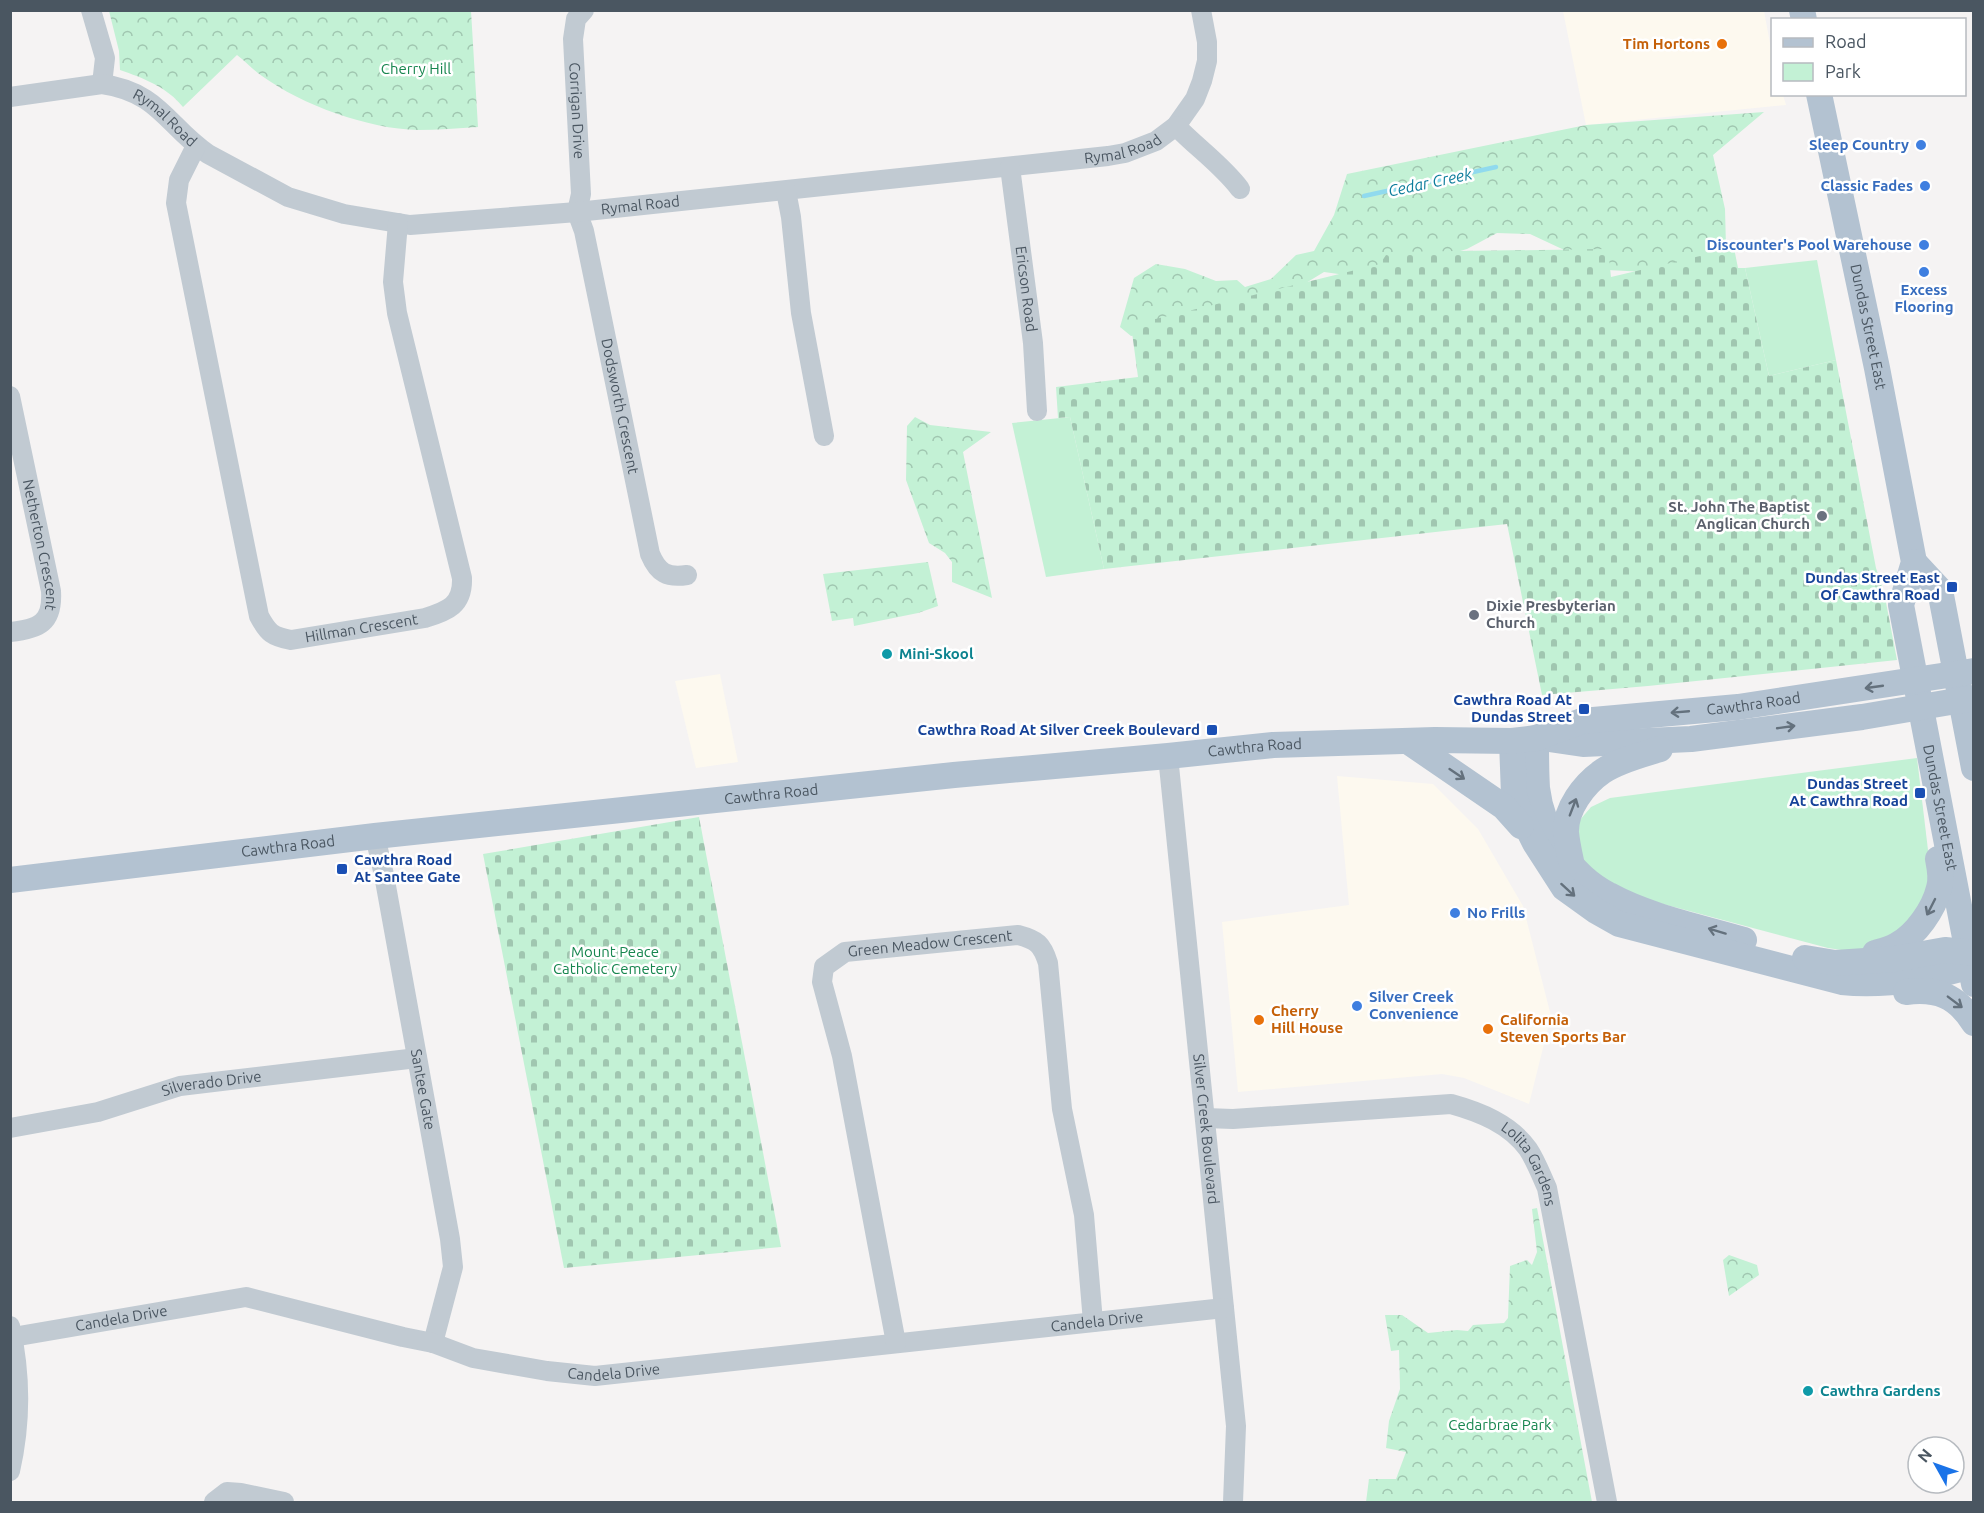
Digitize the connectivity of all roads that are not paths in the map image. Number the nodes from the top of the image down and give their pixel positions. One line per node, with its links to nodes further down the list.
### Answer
1 (91, 10): 4 (street)
2 (584, 10): 12 (street, Corrigan Drive)
3 (1201, 10): 7 (street, Rymal Road)
4 (102, 84): 6 (street, Rymal Road); 8 (street, Rymal Road)
5 (1819, 96): 17 (main road, Dundas Street East)
6 (10, 97)
7 (1176, 126): 9 (street, Rymal Road); 10 (street)
8 (196, 146): 13 (street, Rymal Road); 13 (street, Hillman Crescent)
9 (1010, 167): 11 (street, Rymal Road); 15 (street, Ericson Road)
10 (1240, 189)
11 (786, 191): 12 (street, Rymal Road); 16 (street)
12 (577, 212): 13 (street, Rymal Road); 18 (street, Dodsworth Crescent)
13 (398, 223)
14 (10, 396): 19 (street, Netherton Crescent)
15 (1037, 411)
16 (824, 436)
17 (1914, 562): 25 (main road); 27 (main road, Dundas Street East)
18 (687, 575)
19 (10, 632)
20 (1974, 671): 22 (main road, Cawthra Road, one-way to 22)
21 (1974, 698): 23 (main road, Cawthra Road, one-way to 21)
22 (1524, 739): 23 (main road, Cawthra Road); 24 (main road, Cawthra Road); 29 (main road); 30 (main road)
23 (1691, 739): 30 (main road, one-way to 23)
24 (1409, 742): 26 (main road, Cawthra Road); 29 (main road, one-way to 29)
25 (1971, 755)
26 (1168, 756): 28 (main road, Cawthra Road); 36 (street, Silver Creek Boulevard)
27 (1937, 790): 32 (main road, Dundas Street East); 33 (main road, one-way to 33)
28 (375, 836): 31 (main road, Cawthra Road); 35 (street, Santee Gate)
29 (1535, 843): 33 (main road, one-way to 33)
30 (1571, 864): 33 (main road, one-way to 30)
31 (10, 880)
32 (1972, 964): 33 (main road)
33 (1859, 973): 34 (main road, one-way to 34)
34 (1974, 1023)
35 (417, 1058): 37 (street, Silverado Drive); 41 (street, Santee Gate)
36 (1205, 1118): 38 (street, Silver Creek Boulevard); 47 (street, Lolita Gardens)
37 (10, 1128)
38 (1224, 1308): 39 (street, Candela Drive); 46 (street, Silver Creek Boulevard)
39 (1093, 1322): 42 (street, Candela Drive); 42 (street, Green Meadow Crescent)
40 (12, 1332): 41 (street, Candela Drive); 43 (street)
41 (432, 1343): 42 (street, Candela Drive)
42 (896, 1343)
43 (10, 1471)
44 (214, 1503): 45 (street)
45 (284, 1503)
46 (1233, 1503)
47 (1607, 1503)

